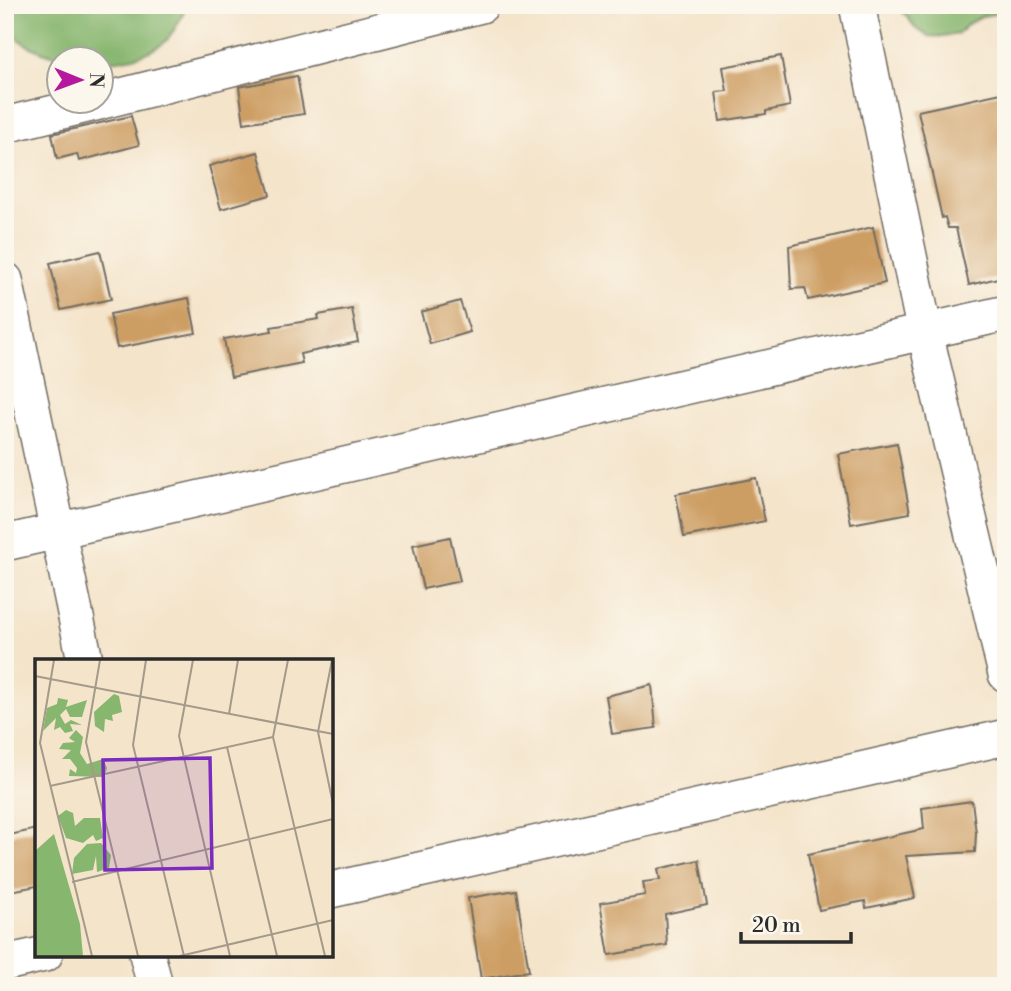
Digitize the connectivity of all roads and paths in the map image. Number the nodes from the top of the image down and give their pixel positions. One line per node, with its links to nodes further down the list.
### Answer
1 (481, 5): 3 (street)
2 (857, 5): 8 (street)
3 (116, 97)
4 (46, 115): 5 (street)
5 (5, 125)
6 (5, 280): 9 (street)
7 (1006, 313): 8 (street)
8 (925, 332): 9 (street); 12 (street)
9 (58, 531): 10 (street); 11 (street)
10 (5, 543)
11 (85, 659)
12 (1006, 674)
13 (1006, 737): 14 (street)
14 (332, 891)
15 (36, 956): 17 (street)
16 (148, 956): 18 (street)
17 (5, 963)
18 (155, 986)

